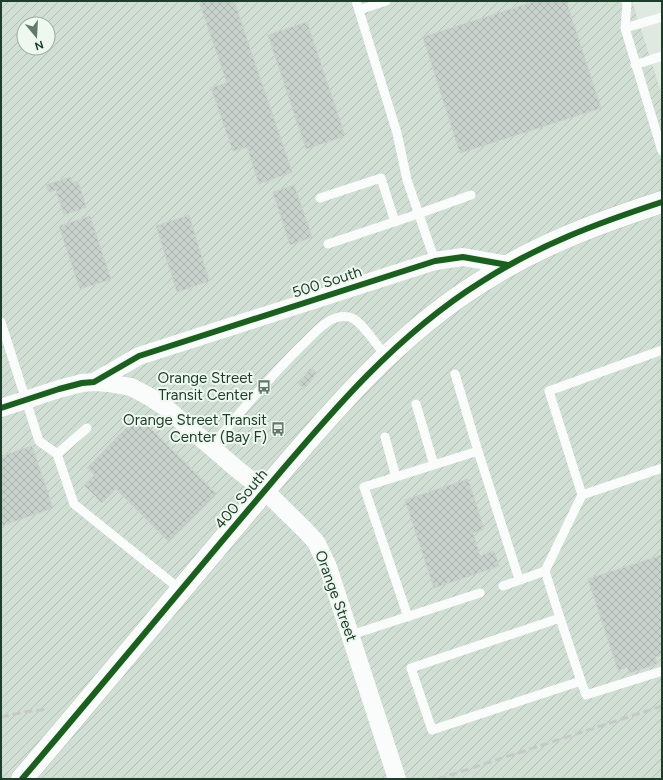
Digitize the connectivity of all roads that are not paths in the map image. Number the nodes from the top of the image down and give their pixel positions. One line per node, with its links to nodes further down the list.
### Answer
1 (356, 1): 4 (lane)
2 (386, 1): 4 (lane)
3 (626, 1): 6 (lane)
4 (359, 10): 13 (lane)
5 (662, 17): 6 (lane)
6 (625, 28): 8 (lane)
7 (662, 56): 8 (lane)
8 (635, 65): 9 (lane)
9 (662, 149)
10 (471, 195): 13 (lane)
11 (320, 198): 14 (lane)
12 (662, 202): 17 (street)
13 (418, 214): 14 (lane); 16 (lane)
14 (395, 222): 15 (lane)
15 (328, 244)
16 (435, 261): 17 (street, 500 South); 23 (street, 500 South)
17 (508, 265): 21 (street, 400 South)
18 (1, 322): 20 (lane)
19 (662, 350): 36 (lane)
20 (5, 354): 24 (lane)
21 (386, 356): 29 (lane); 35 (street, 400 South)
22 (455, 374): 30 (lane)
23 (94, 382): 24 (street, 500 South); 29 (street, Orange Street)
24 (25, 400): 26 (street, 500 South); 31 (lane)
25 (416, 404): 32 (lane)
26 (1, 408)
27 (87, 428): 31 (lane)
28 (385, 437): 34 (lane)
29 (211, 447): 35 (street, Orange Street)
30 (478, 451): 32 (lane); 38 (lane)
31 (57, 454): 40 (lane)
32 (434, 465): 34 (lane)
33 (662, 468): 36 (lane)
34 (396, 477): 42 (lane)
35 (265, 491): 40 (street, 400 South); 44 (street, Orange Street)
36 (582, 495): 37 (lane)
37 (545, 570): 38 (lane); 43 (lane)
38 (519, 579): 39 (lane)
39 (504, 586)
40 (181, 590): 47 (street, 400 South)
41 (480, 593): 42 (lane)
42 (408, 617): 44 (lane)
43 (560, 618): 46 (lane); 46 (lane)
44 (351, 635): 48 (street, Orange Street)
45 (662, 671): 46 (lane)
46 (580, 680)
47 (22, 779)
48 (397, 779)

